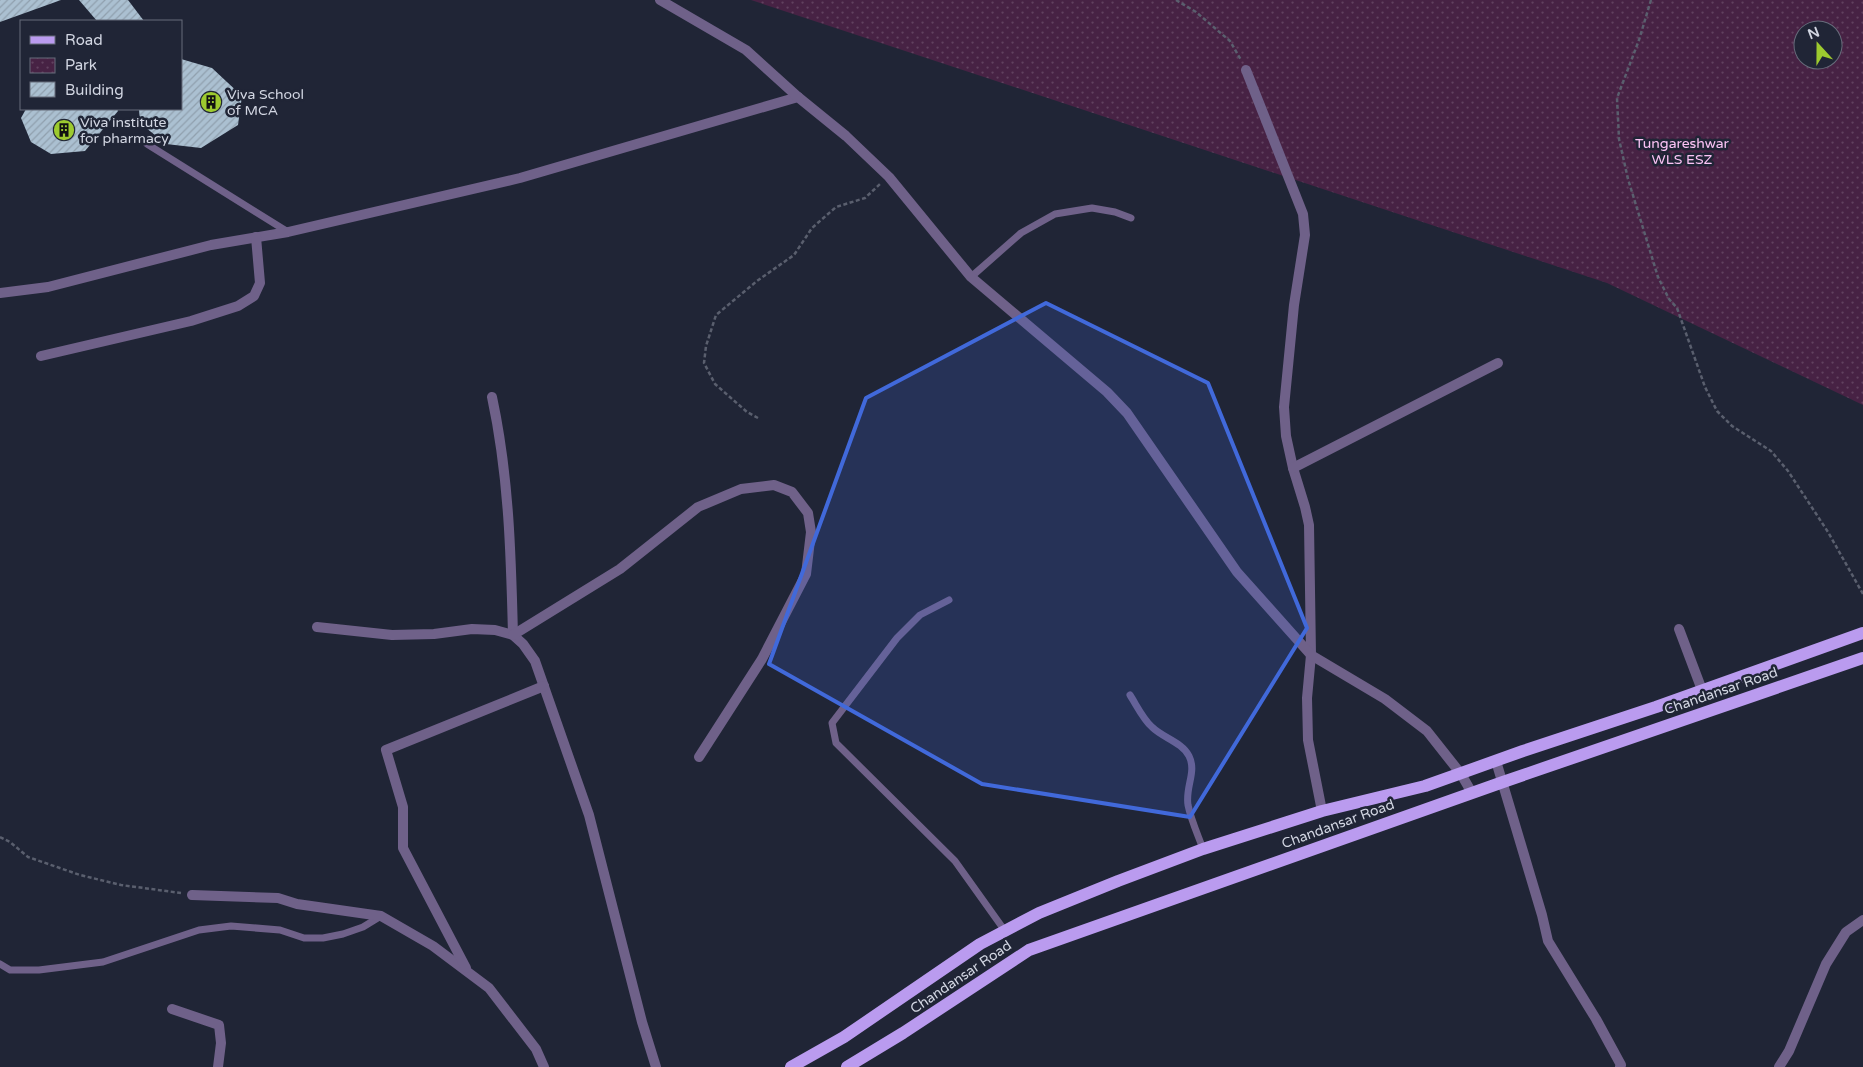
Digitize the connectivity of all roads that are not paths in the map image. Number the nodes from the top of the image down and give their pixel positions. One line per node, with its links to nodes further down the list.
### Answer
1 (660, 0): 3 (street)
2 (1246, 70): 13 (street)
3 (798, 97): 6 (street); 8 (street)
4 (147, 144): 6 (lane)
5 (1131, 218): 8 (lane)
6 (288, 232): 7 (street)
7 (256, 237): 9 (street); 10 (street)
8 (971, 277): 19 (street)
9 (0, 293)
10 (41, 356)
11 (1498, 363): 13 (street)
12 (492, 397): 18 (street)
13 (1293, 468): 19 (street)
14 (949, 600): 34 (lane)
15 (317, 627): 18 (street)
16 (1679, 629): 22 (street)
17 (1863, 633): 22 (main road)
18 (513, 635): 21 (street); 24 (street)
19 (1311, 655): 26 (street); 29 (street)
20 (1863, 658): 27 (main road, Chandansar Road)
21 (544, 686): 36 (street); 40 (street)
22 (1702, 690): 25 (main road)
23 (1130, 695): 30 (lane)
24 (699, 757)
25 (1496, 761): 26 (main road); 27 (street)
26 (1461, 774): 28 (street); 29 (main road)
27 (1503, 782): 28 (main road, Chandansar Road); 43 (street)
28 (1472, 793): 42 (main road, Chandansar Road)
29 (1322, 812): 30 (main road)
30 (1203, 849): 34 (main road)
31 (192, 894): 32 (street)
32 (381, 916): 35 (lane); 36 (street)
33 (1863, 920): 44 (street)
34 (1005, 931): 41 (main road)
35 (0, 964)
36 (467, 971): 39 (street)
37 (172, 1009): 38 (street)
38 (218, 1067)
39 (544, 1067)
40 (656, 1067)
41 (791, 1067)
42 (847, 1067)
43 (1620, 1067)
44 (1779, 1067)

